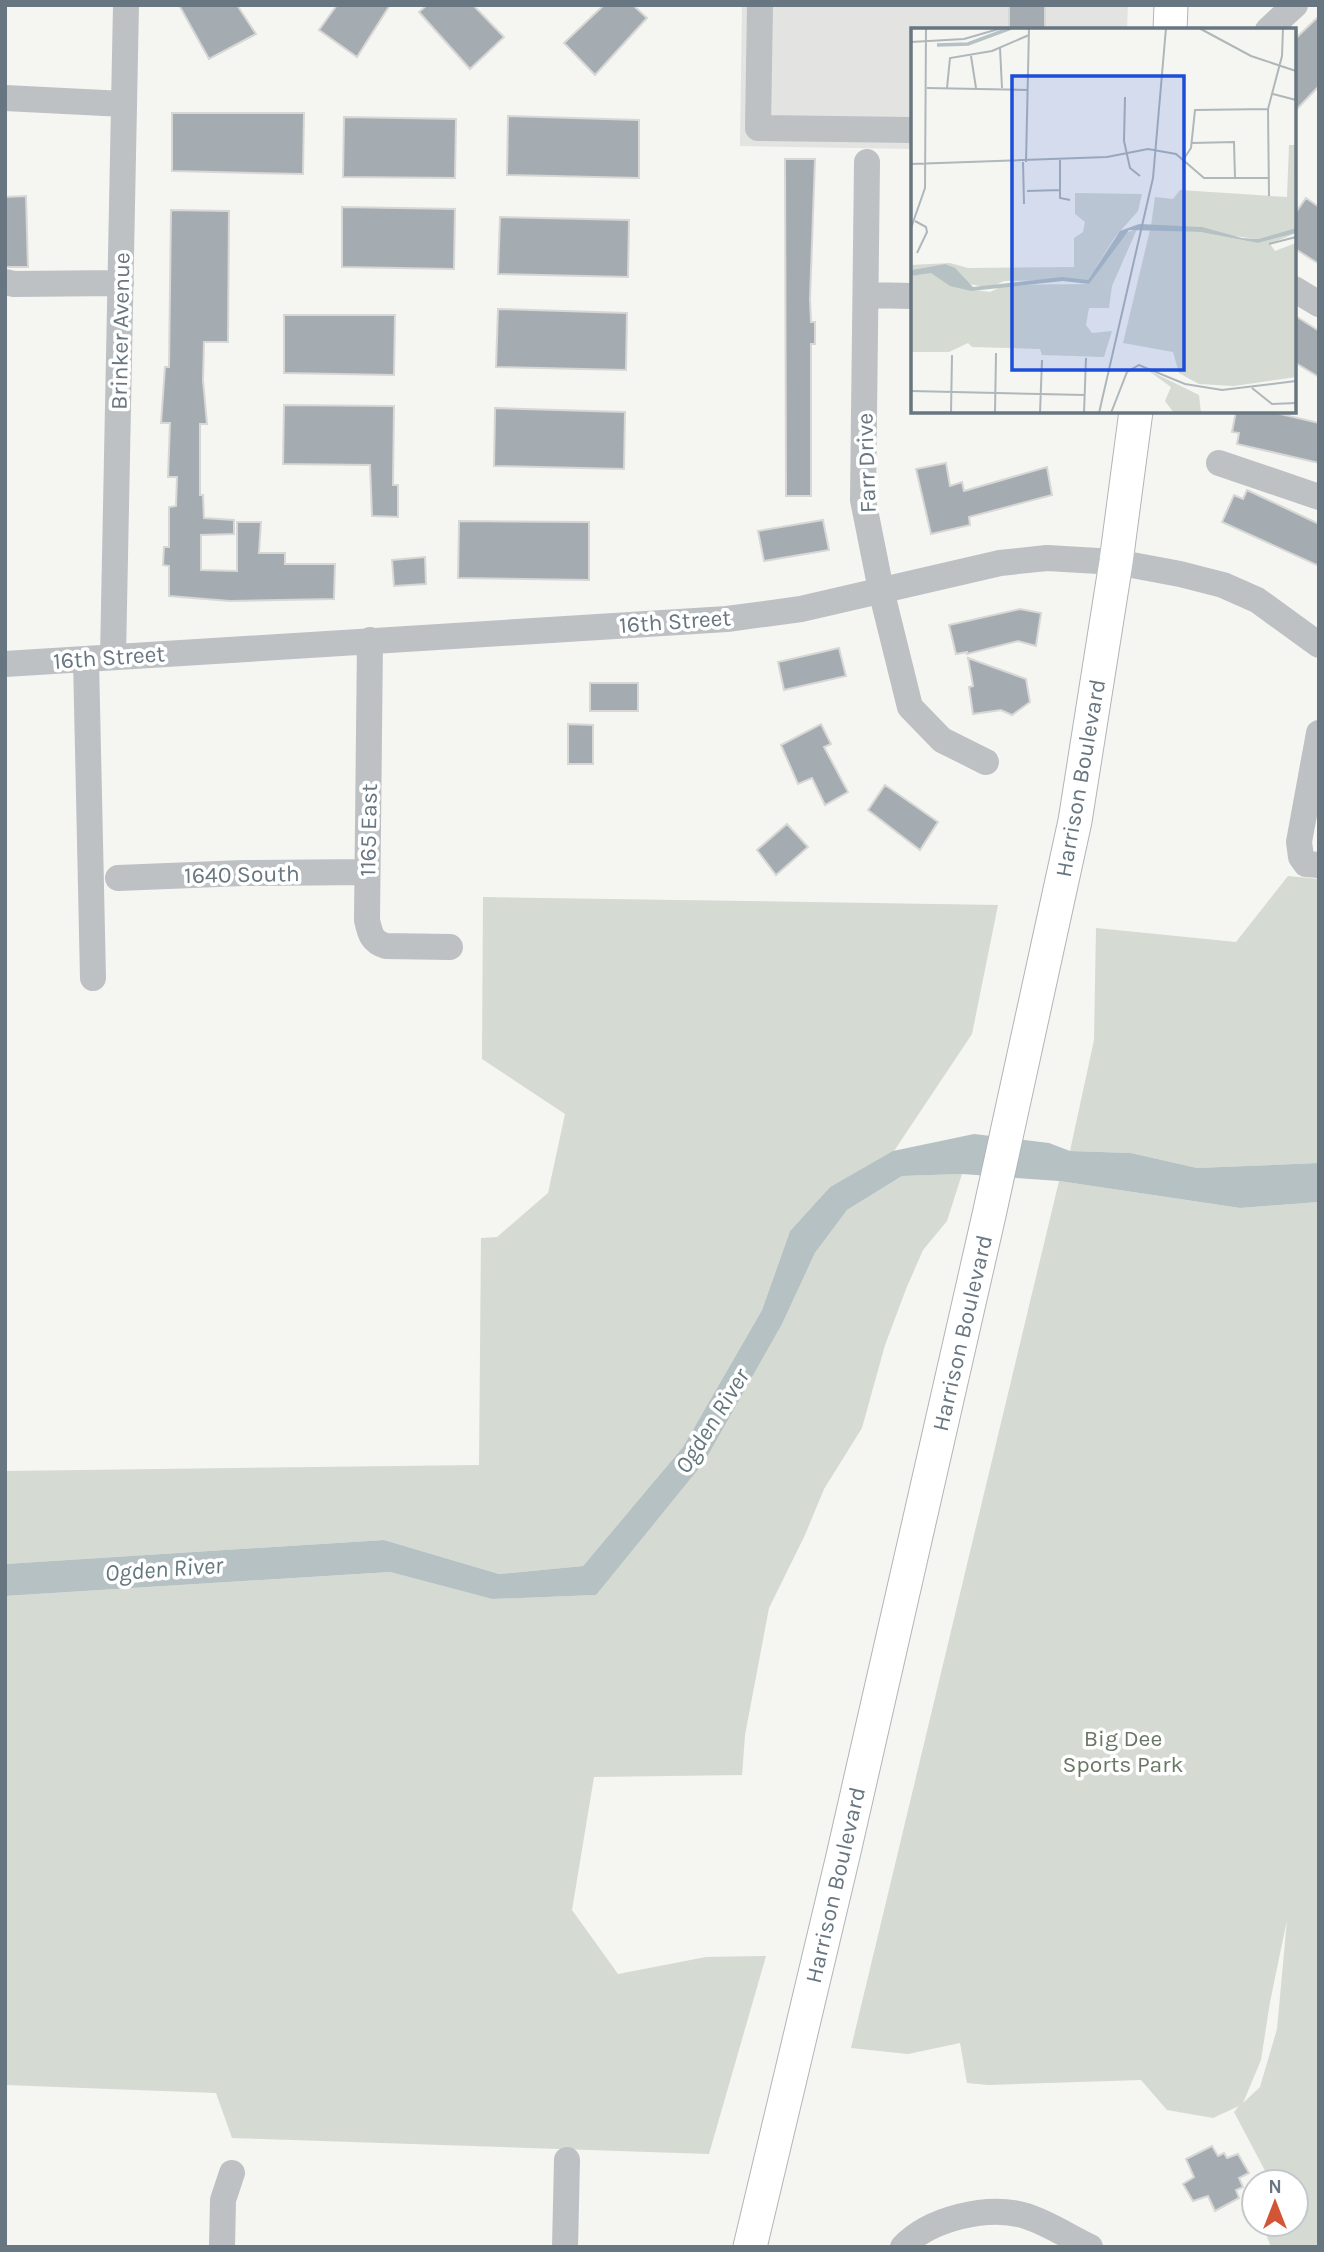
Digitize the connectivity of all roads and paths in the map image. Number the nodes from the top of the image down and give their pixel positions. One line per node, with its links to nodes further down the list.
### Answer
1 (126, 5): 8 (street, Brinker Avenue)
2 (760, 5): 9 (street)
3 (1171, 5): 5 (main road)
4 (1295, 5): 6 (street)
5 (1170, 28)
6 (1270, 28)
7 (5, 98): 8 (street)
8 (124, 104): 12 (street, Brinker Avenue)
9 (911, 130)
10 (867, 162): 14 (street, Farr Drive)
11 (5, 282): 12 (street)
12 (121, 283): 24 (street, Brinker Avenue)
13 (1296, 290): 16 (street)
14 (866, 295): 15 (street); 21 (street, Farr Drive)
15 (911, 296)
16 (1319, 304)
17 (1136, 413): 20 (main road, Harrison Boulevard)
18 (1219, 463): 19 (street)
19 (1319, 497)
20 (1116, 562): 21 (street, 16th Street); 23 (street, 16th Street); 38 (main road, Harrison Boulevard)
21 (881, 590): 22 (street, 16th Street); 28 (street, Farr Drive)
22 (370, 640): 24 (street, 16th Street); 30 (street, 1165 East)
23 (1318, 641)
24 (113, 657): 25 (street, 16th Street)
25 (86, 659): 26 (street, 16th Street); 33 (street)
26 (5, 664)
27 (1319, 733): 29 (street)
28 (986, 762)
29 (1319, 865)
30 (367, 872): 31 (street, 1640 South); 32 (street, 1165 East)
31 (118, 878)
32 (450, 947)
33 (93, 978)
34 (567, 2160): 37 (street)
35 (232, 2173): 36 (street)
36 (222, 2247)
37 (565, 2247)
38 (750, 2247)
39 (903, 2247): 40 (street)
40 (1090, 2247)

